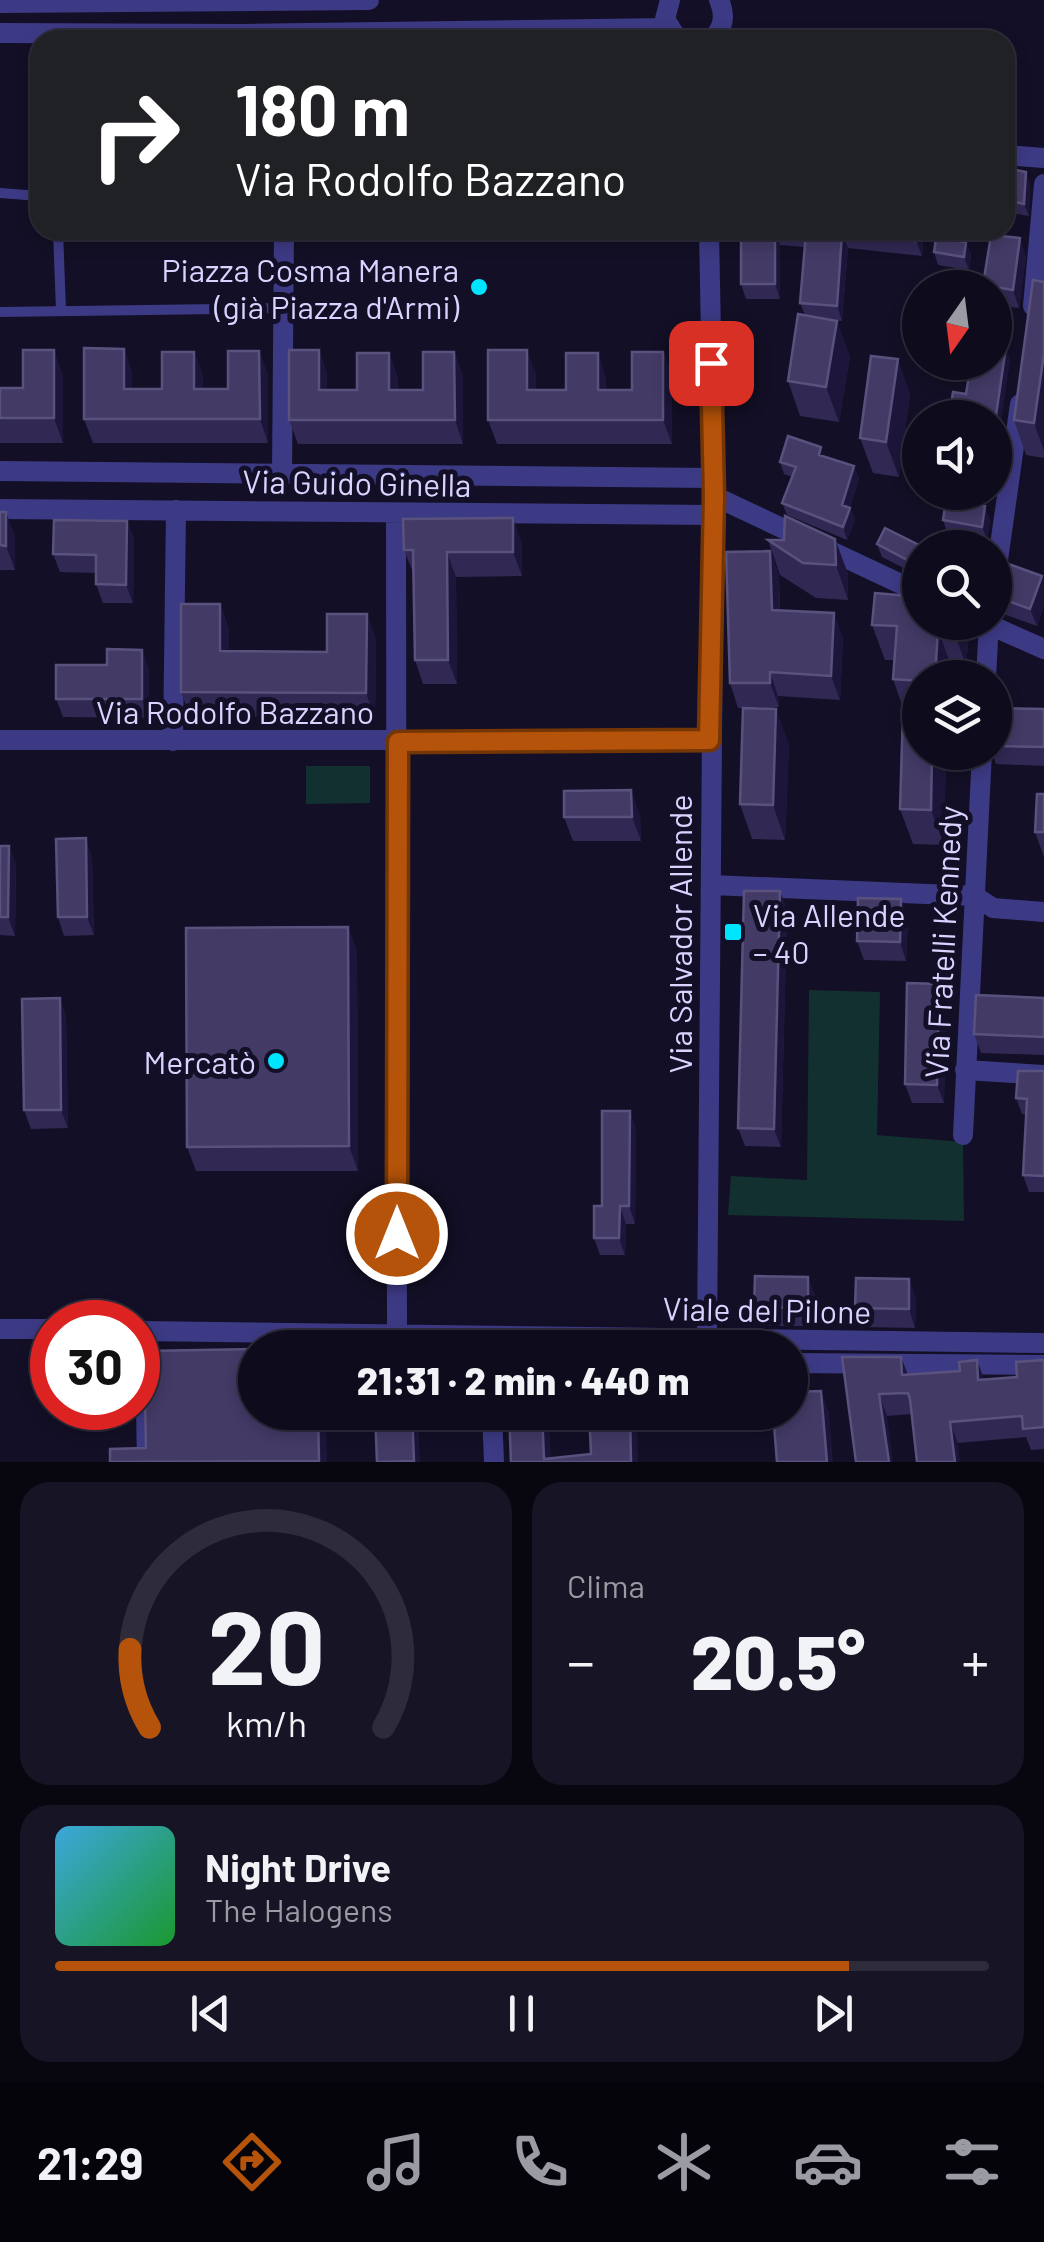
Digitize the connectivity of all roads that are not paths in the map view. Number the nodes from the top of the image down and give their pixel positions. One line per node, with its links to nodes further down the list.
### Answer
1 (369, 0): 5 (street)
2 (670, 0): 9 (street)
3 (719, 0): 10 (street)
4 (161, 1): 5 (street); 6 (street); 7 (street)
5 (327, 1): 8 (street)
6 (0, 2)
7 (163, 30)
8 (328, 30)
9 (672, 30)
10 (716, 30)
11 (0, 33): 12 (street)
12 (30, 34)
13 (1015, 156): 14 (street)
14 (1044, 158)
15 (1044, 184): 24 (street)
16 (0, 194): 17 (lane)
17 (30, 196)
18 (58, 240): 22 (lane)
19 (284, 240): 21 (street, Via Guido Ginella)
20 (709, 240): 28 (street, Via Salvador Allende)
21 (283, 308): 22 (lane); 27 (street, Via Guido Ginella)
22 (61, 311): 23 (lane)
23 (0, 312)
24 (1029, 336)
25 (1022, 392): 32 (street)
26 (0, 470): 27 (street, Via Guido Ginella)
27 (282, 474): 28 (street, Via Guido Ginella)
28 (713, 496): 31 (street, Via Guido Ginella); 33 (street); 37 (street, Via Salvador Allende)
29 (0, 509): 30 (street, Via Guido Ginella)
30 (176, 510): 31 (street, Via Guido Ginella); 38 (street)
31 (396, 513): 39 (street)
32 (1002, 530)
33 (902, 585)
34 (1012, 634): 35 (street)
35 (1044, 649)
36 (0, 740): 38 (street, Via Rodolfo Bazzano)
37 (709, 740): 39 (street, Via Rodolfo Bazzano); 41 (street, Via Salvador Allende)
38 (173, 741): 39 (street, Via Rodolfo Bazzano)
39 (398, 742): 50 (street)
40 (981, 770): 42 (street, Via Fratelli Kennedy)
41 (711, 884): 42 (street); 51 (street, Via Salvador Allende)
42 (975, 896): 43 (street); 44 (street, Via Fratelli Kennedy)
43 (1044, 912)
44 (965, 1070): 45 (street); 46 (street, Via Fratelli Kennedy)
45 (1044, 1075)
46 (963, 1135)
47 (0, 1329): 48 (street)
48 (30, 1330)
49 (160, 1330): 52 (street, Viale del Pilone)
50 (397, 1330)
51 (707, 1330)
52 (238, 1332)
53 (808, 1339): 54 (street, Viale del Pilone)
54 (1044, 1342)
55 (808, 1363): 56 (street, Viale del Pilone)
56 (1044, 1366)
57 (141, 1430): 59 (lane)
58 (493, 1430): 60 (street)
59 (142, 1462)
60 (494, 1462)

